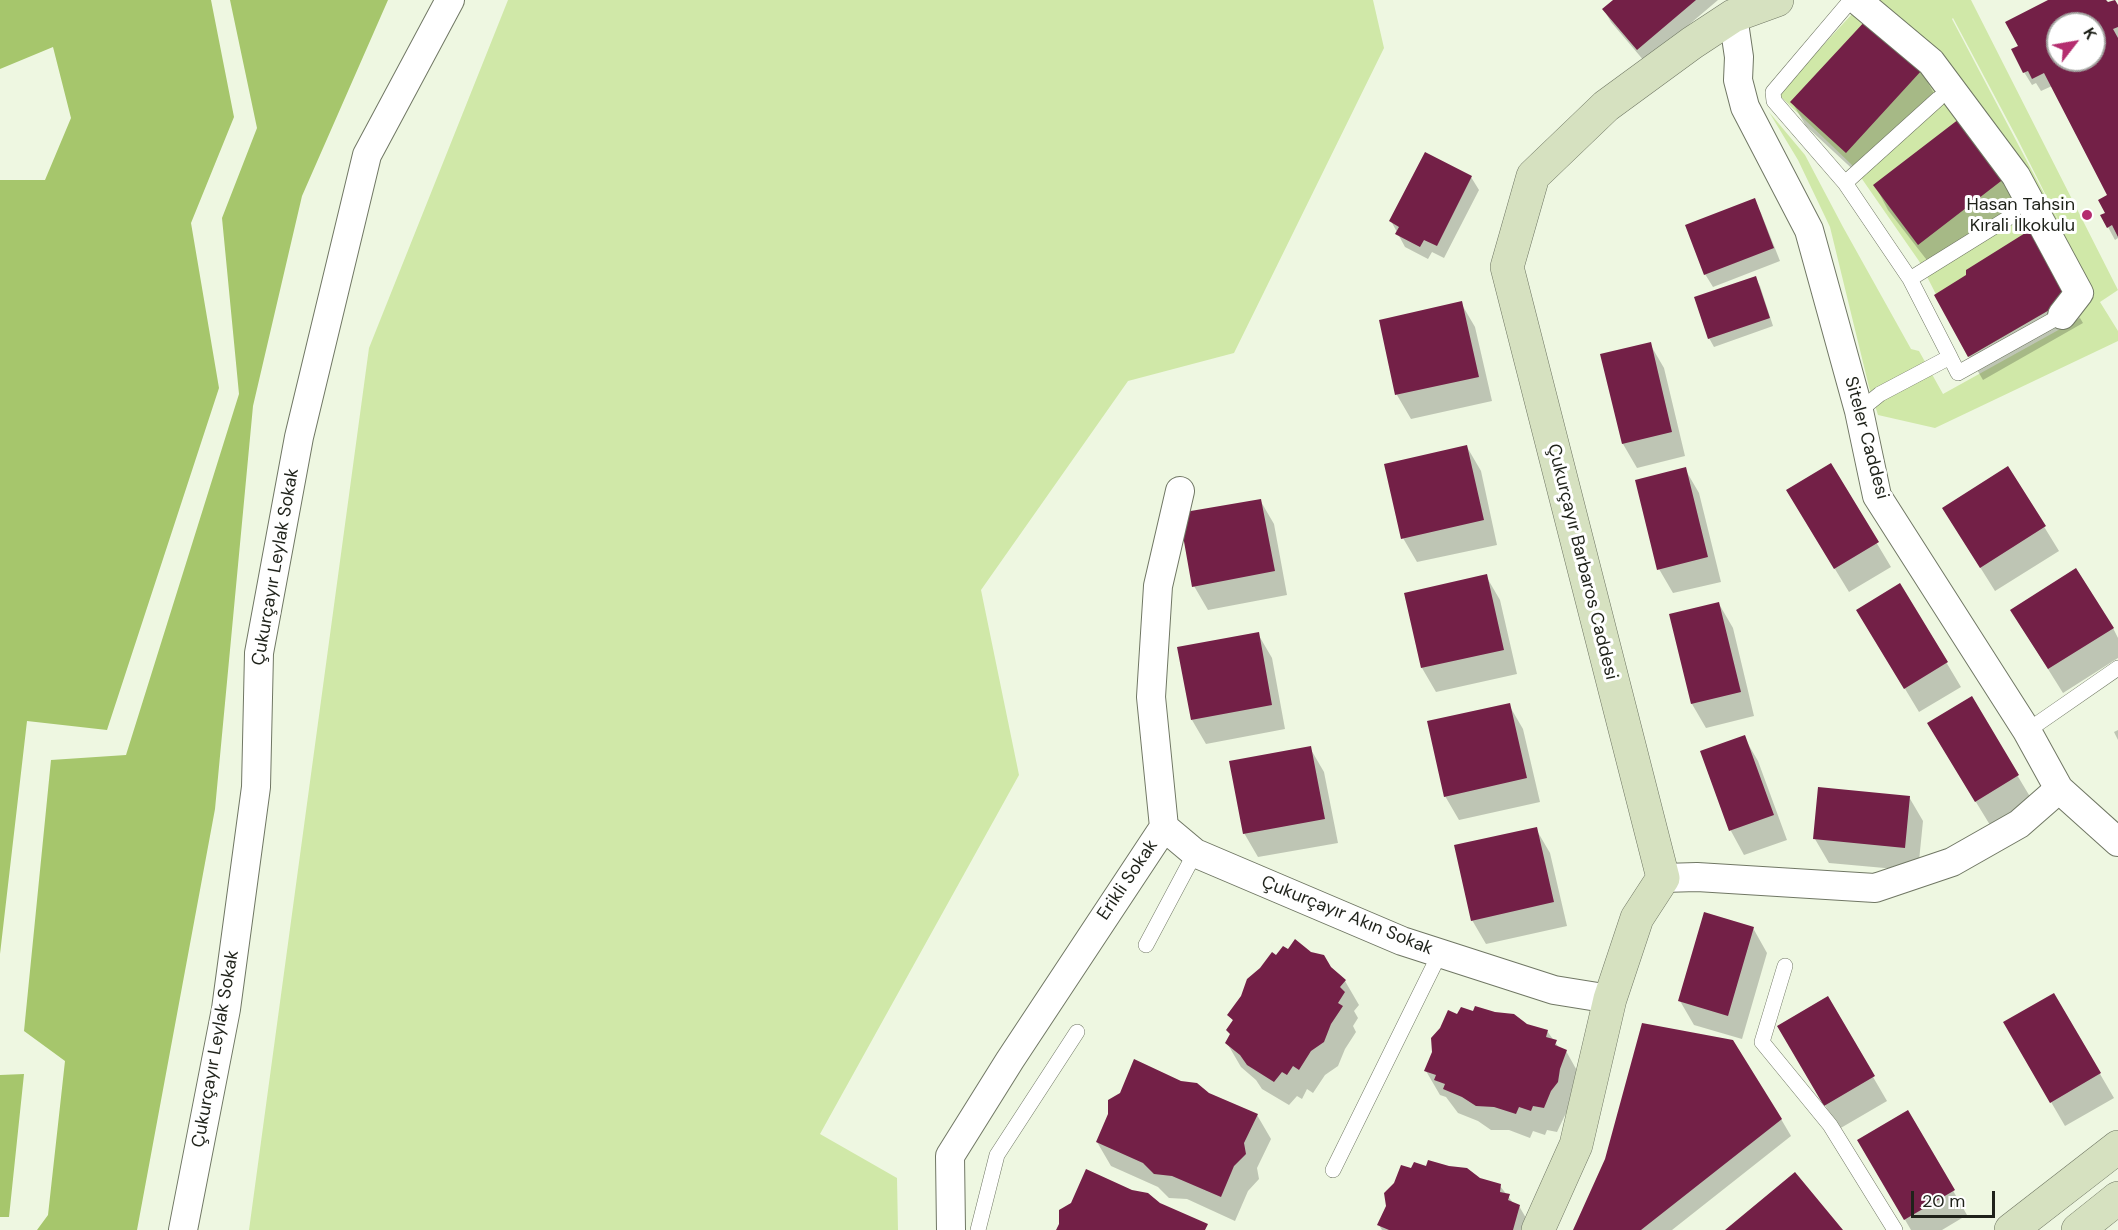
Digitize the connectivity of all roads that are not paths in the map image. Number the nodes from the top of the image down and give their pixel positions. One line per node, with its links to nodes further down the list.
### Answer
1 (450, 0): 29 (street, Çukurçayır Leylak Sokak)
2 (1777, 0): 5 (street, Çukurçayır Barbaros Caddesi)
3 (1851, 0): 7 (lane)
4 (1857, 0): 10 (street)
5 (1733, 16): 12 (street, Siteler Caddesi); 20 (street, Çukurçayır Barbaros Caddesi)
6 (1938, 99): 7 (lane)
7 (1845, 183): 9 (lane)
8 (2013, 215): 9 (lane)
9 (1910, 279): 11 (lane)
10 (2062, 315): 11 (lane)
11 (1950, 357): 12 (lane)
12 (1858, 411): 15 (street, Siteler Caddesi)
13 (1180, 491): 17 (street, Erikli Sokak)
14 (2118, 668): 15 (lane)
15 (2027, 731): 16 (street, Siteler Caddesi)
16 (2059, 789): 18 (street, Siteler Caddesi); 20 (street)
17 (1164, 827): 19 (street, Çukurçayır Akın Sokak); 30 (street, Erikli Sokak)
18 (2118, 842)
19 (1195, 853): 21 (lane); 22 (street, Çukurçayır Akın Sokak)
20 (1663, 878): 24 (street)
21 (1146, 945)
22 (1440, 953): 24 (street, Çukurçayır Akın Sokak); 27 (lane)
23 (1785, 966): 33 (lane)
24 (1610, 999): 32 (street)
25 (1077, 1032): 31 (lane)
26 (2118, 1147): 34 (street)
27 (1333, 1170)
28 (2118, 1198): 35 (street)
29 (183, 1230)
30 (951, 1230)
31 (978, 1230)
32 (1538, 1230)
33 (1895, 1230)
34 (2011, 1230)
35 (2078, 1230)

